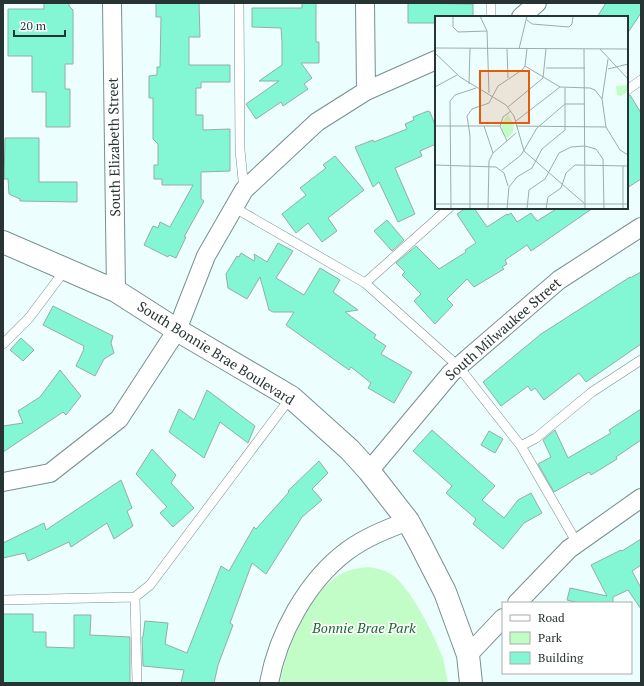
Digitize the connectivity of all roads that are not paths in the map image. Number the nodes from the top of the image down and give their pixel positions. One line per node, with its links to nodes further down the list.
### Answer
1 (112, 3): 19 (street, South Elizabeth Street)
2 (239, 3): 12 (lane)
3 (365, 3): 11 (street)
4 (491, 3): 6 (lane)
5 (537, 3): 7 (street)
6 (491, 16)
7 (522, 16)
8 (435, 60): 11 (street)
9 (641, 80): 10 (lane)
10 (628, 89)
11 (366, 91): 12 (street)
12 (244, 190): 13 (street)
13 (235, 208): 18 (lane); 20 (street)
14 (448, 209): 18 (lane)
15 (641, 227): 23 (street, South Milwaukee Street)
16 (3, 242): 17 (street, South Bonnie Brae Boulevard)
17 (65, 270): 19 (street, South Bonnie Brae Boulevard); 21 (lane)
18 (365, 283): 23 (lane)
19 (116, 291): 20 (street, South Bonnie Brae Boulevard)
20 (177, 330): 24 (street, South Bonnie Brae Boulevard); 27 (street)
21 (3, 344)
22 (641, 360): 25 (lane)
23 (458, 366): 25 (lane); 26 (street, South Milwaukee Street)
24 (291, 397): 26 (street, South Bonnie Brae Boulevard); 31 (lane)
25 (520, 446): 30 (lane)
26 (369, 471): 29 (street, South Bonnie Brae Boulevard)
27 (3, 482)
28 (641, 498): 30 (street)
29 (408, 521): 35 (street, South Bonnie Brae Boulevard); 37 (street)
30 (577, 543): 33 (street)
31 (135, 598): 32 (lane); 36 (lane)
32 (3, 600)
33 (518, 602)
34 (502, 619): 35 (street)
35 (468, 655): 38 (street, South Bonnie Brae Boulevard)
36 (137, 683)
37 (270, 683)
38 (471, 683)

